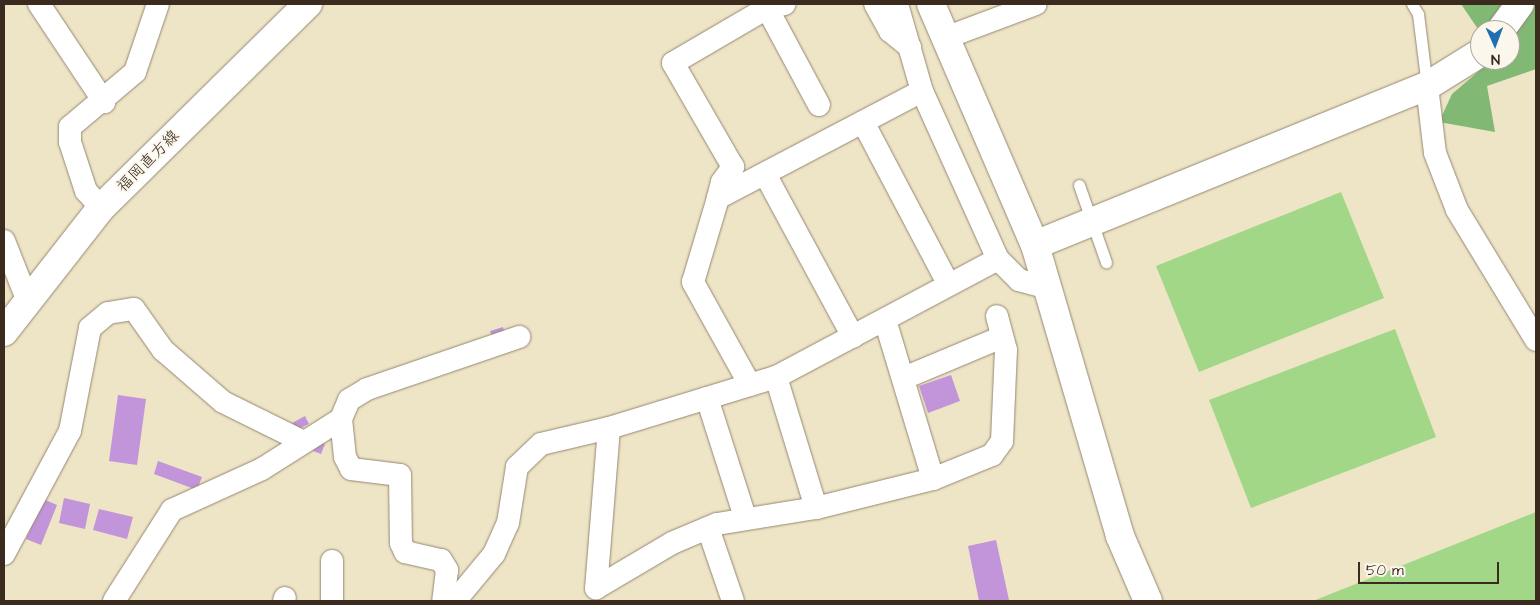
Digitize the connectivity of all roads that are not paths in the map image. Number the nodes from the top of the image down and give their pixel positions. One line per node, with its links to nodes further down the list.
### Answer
1 (39, 4): 17 (street)
2 (158, 4): 17 (street)
3 (308, 4): 23 (street, 福岡直方線)
4 (875, 4): 13 (street)
5 (897, 4): 13 (street)
6 (931, 4): 12 (street)
7 (1036, 4): 12 (street)
8 (1412, 4): 15 (lane)
9 (1520, 4): 11 (street)
10 (776, 6): 18 (street); 22 (street)
11 (1508, 20)
12 (945, 38): 25 (street)
13 (910, 47): 16 (street)
14 (1470, 58): 15 (street)
15 (1427, 86): 24 (street); 36 (street)
16 (922, 92): 19 (street); 27 (street)
17 (104, 102): 23 (street)
18 (819, 105)
19 (864, 122): 20 (street); 29 (street)
20 (765, 174): 22 (street); 35 (street)
21 (1079, 185): 24 (lane)
22 (718, 198): 39 (street)
23 (100, 208): 31 (street, 福岡直方線)
24 (1092, 222): 25 (street); 28 (lane)
25 (1035, 245): 30 (street)
26 (5, 249): 31 (street)
27 (998, 260): 29 (street); 30 (street)
28 (1106, 262)
29 (949, 285): 32 (street)
30 (1048, 288): 56 (street)
31 (27, 299): 33 (street, 福岡直方線)
32 (885, 320): 35 (street); 38 (street)
33 (4, 332)
34 (519, 337): 41 (street)
35 (854, 337): 37 (street)
36 (1536, 340)
37 (776, 377): 39 (street); 45 (street)
38 (904, 378): 44 (street); 44 (street)
39 (750, 385): 40 (street)
40 (707, 398): 42 (street); 46 (street)
41 (341, 419): 43 (street); 53 (street)
42 (609, 428): 50 (street); 54 (street)
43 (302, 441): 48 (street); 51 (street)
44 (933, 479): 45 (street)
45 (816, 508): 46 (street)
46 (745, 517): 47 (street)
47 (708, 528): 50 (street); 55 (street)
48 (4, 554)
49 (332, 561): 52 (street)
50 (605, 593)
51 (114, 601)
52 (332, 601)
53 (443, 601)
54 (455, 601)
55 (733, 601)
56 (1148, 601)

